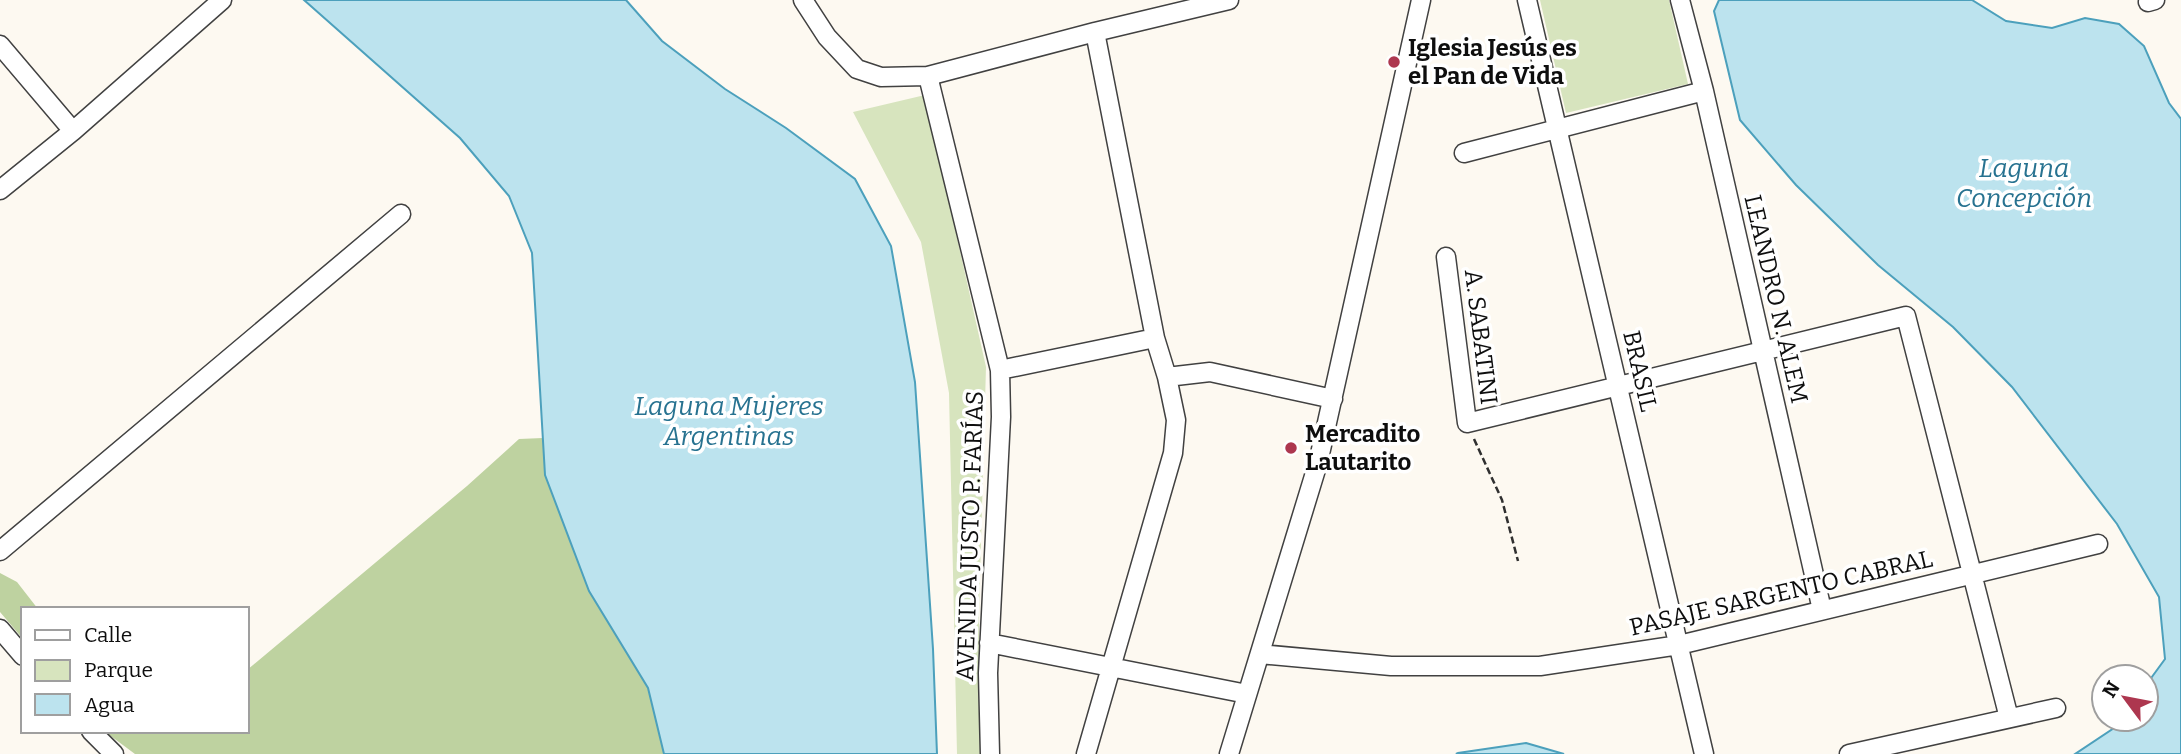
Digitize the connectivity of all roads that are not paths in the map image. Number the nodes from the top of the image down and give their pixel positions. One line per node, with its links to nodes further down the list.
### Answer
1 (222, 0): 12 (street)
2 (803, 0): 9 (street)
3 (1229, 0): 7 (street)
4 (1421, 0): 22 (street)
5 (1527, 0): 11 (street, BRASIL)
6 (1680, 0): 10 (street, LEANDRO N. ALEM)
7 (1096, 32): 9 (street); 17 (street)
8 (0, 45): 12 (street)
9 (928, 76): 19 (street, AVENIDA JUSTO P. FARÍAS)
10 (1703, 91): 11 (street); 18 (street, LEANDRO N. ALEM)
11 (1558, 128): 13 (street); 21 (street, BRASIL)
12 (73, 131): 14 (street)
13 (1464, 153)
14 (0, 190)
15 (401, 214): 24 (street)
16 (1446, 257): 21 (street, A. SABATINI)
17 (1155, 338): 19 (street); 20 (street)
18 (1763, 350): 21 (street); 25 (street); 26 (street, LEANDRO N. ALEM)
19 (1000, 370): 28 (street, AVENIDA JUSTO P. FARÍAS)
20 (1167, 377): 22 (street); 32 (street)
21 (1618, 385): 29 (street, BRASIL)
22 (1333, 399): 31 (street)
23 (2098, 544): 25 (street, PASAJE SARGENTO CABRAL)
24 (0, 551)
25 (1971, 576): 26 (street, PASAJE SARGENTO CABRAL); 35 (street)
26 (1822, 610): 29 (street, PASAJE SARGENTO CABRAL)
27 (0, 629): 30 (street)
28 (989, 643): 32 (street); 38 (street, AVENIDA JUSTO P. FARÍAS)
29 (1679, 645): 31 (street, PASAJE SARGENTO CABRAL); 41 (street, BRASIL)
30 (21, 654)
31 (1260, 654): 33 (street)
32 (1111, 668): 33 (street); 39 (street)
33 (1247, 694): 40 (street)
34 (2056, 708): 35 (street)
35 (2009, 718): 42 (street)
36 (93, 733): 37 (street)
37 (114, 754)
38 (990, 754)
39 (1086, 754)
40 (1229, 754)
41 (1704, 754)
42 (1849, 754)

